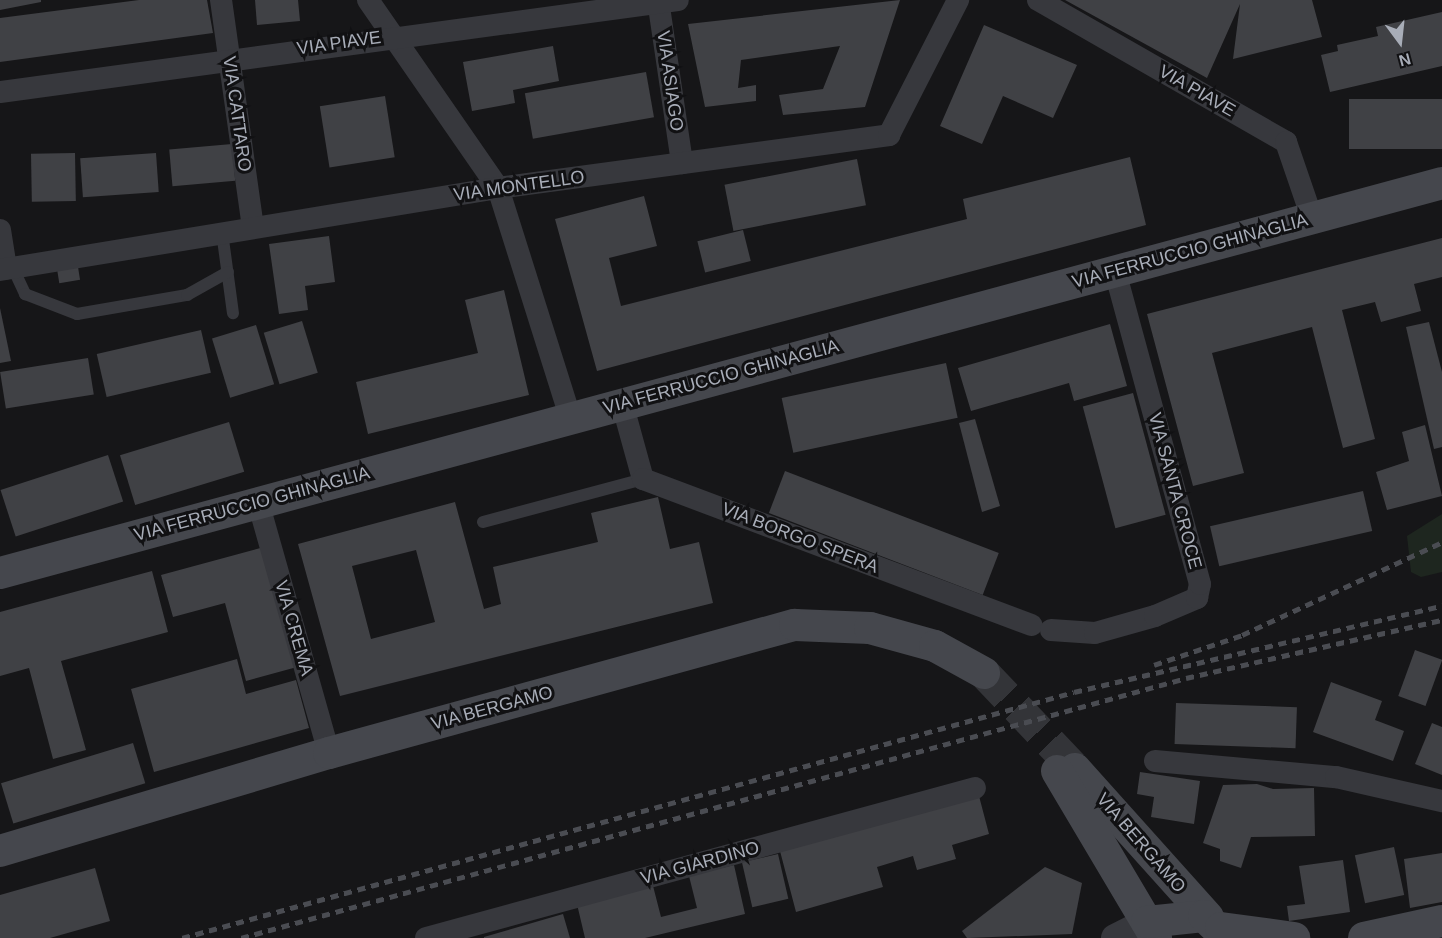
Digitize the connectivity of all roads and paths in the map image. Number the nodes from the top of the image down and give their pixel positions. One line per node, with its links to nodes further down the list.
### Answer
1 (221, 0): 7 (street, VIA CATTARO)
2 (368, 0): 6 (street)
3 (958, 0): 9 (street, VIA MONTELLO)
4 (1038, 0): 12 (street, VIA PIAVE)
5 (665, 1): 6 (street, VIA PIAVE); 9 (street, VIA ASIAGO)
6 (394, 36): 7 (street, VIA PIAVE); 11 (street)
7 (230, 58): 8 (street, VIA PIAVE); 13 (street, VIA CATTARO)
8 (0, 92)
9 (682, 163): 11 (street, VIA MONTELLO)
10 (1442, 183): 12 (main road, VIA FERRUCCIO GHINAGLIA)
11 (498, 188): 13 (street, VIA MONTELLO); 21 (street)
12 (1312, 218): 17 (main road, VIA FERRUCCIO GHINAGLIA)
13 (253, 227): 15 (street, VIA MONTELLO)
14 (0, 230): 16 (street)
15 (222, 232): 16 (street, VIA MONTELLO); 18 (lane)
16 (6, 269): 18 (lane)
17 (1115, 271): 20 (main road, VIA FERRUCCIO GHINAGLIA); 26 (street, VIA SANTA CROCE)
18 (228, 272): 19 (lane)
19 (233, 313)
20 (622, 403): 21 (main road, VIA FERRUCCIO GHINAGLIA); 22 (street)
21 (570, 417): 23 (main road, VIA FERRUCCIO GHINAGLIA)
22 (643, 479): 24 (lane); 26 (street, VIA BORGO SPERA)
23 (258, 502): 25 (main road, VIA FERRUCCIO GHINAGLIA); 28 (street, VIA CREMA)
24 (483, 522)
25 (0, 573)
26 (1041, 627)
27 (984, 673): 28 (main road, VIA BERGAMO)
28 (329, 753): 32 (main road, VIA BERGAMO)
29 (1155, 761): 31 (street)
30 (975, 788): 36 (street, VIA GIARDINO)
31 (1442, 801)
32 (0, 851)
33 (1215, 925): 35 (main road); 35 (main road, VIA BERGAMO); 38 (main road); 39 (main road)
34 (1440, 927): 40 (main road)
35 (1152, 930): 37 (street)
36 (426, 938)
37 (1115, 938)
38 (1177, 938)
39 (1294, 938)
40 (1364, 938)

